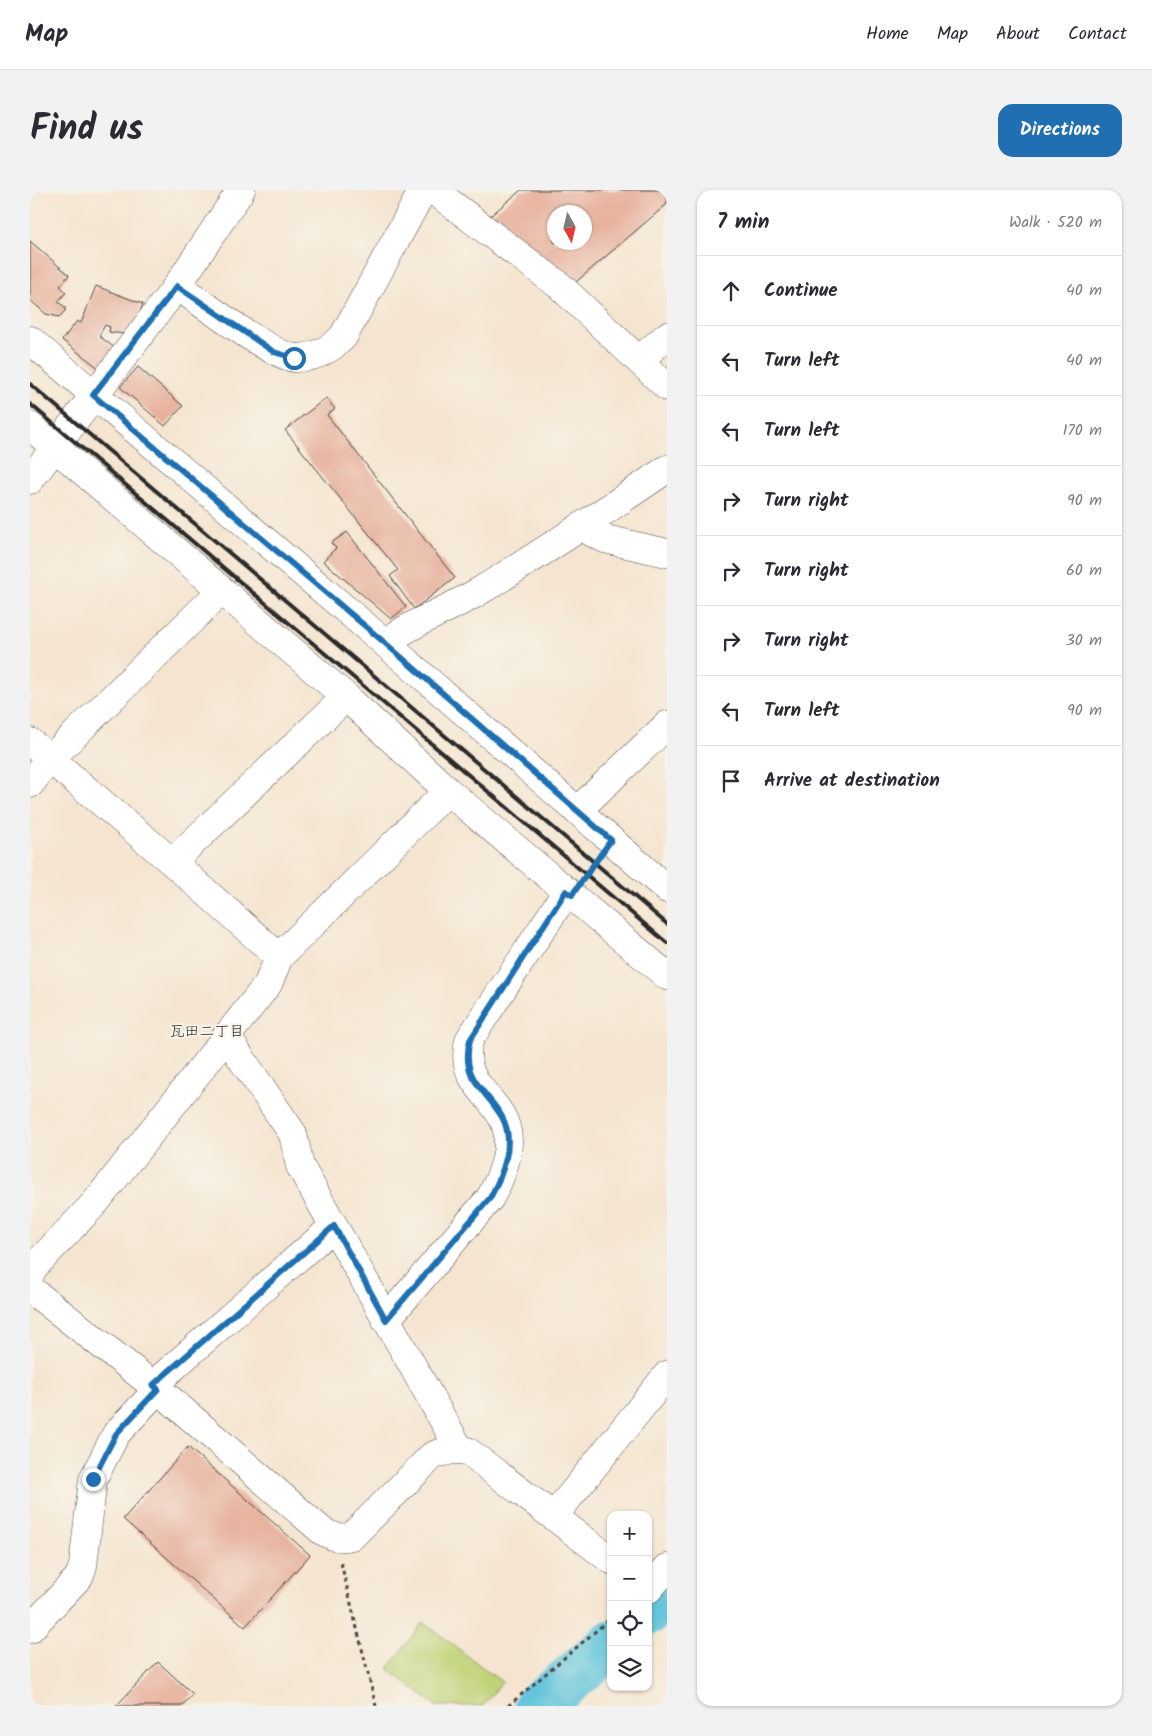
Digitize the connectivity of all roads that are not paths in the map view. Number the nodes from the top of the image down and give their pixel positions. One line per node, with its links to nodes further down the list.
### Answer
1 (241, 190): 4 (street)
2 (424, 190): 4 (street)
3 (433, 190): 7 (street)
4 (177, 286): 9 (street)
5 (667, 336): 7 (street)
6 (30, 340): 9 (street)
7 (639, 360): 8 (street)
8 (667, 387)
9 (93, 395): 11 (street); 17 (street)
10 (30, 426): 11 (street)
11 (55, 447): 13 (street); 16 (street)
12 (667, 469): 14 (street)
13 (30, 480)
14 (581, 527): 15 (street); 17 (street)
15 (667, 553)
16 (222, 591): 18 (street); 20 (street)
17 (385, 643): 23 (street)
18 (346, 696): 22 (street); 24 (street)
19 (667, 726): 23 (street)
20 (40, 750): 21 (street); 24 (street)
21 (30, 784)
22 (448, 791): 26 (street); 27 (street)
23 (577, 811): 25 (street)
24 (172, 862): 27 (street)
25 (667, 889)
26 (569, 893): 28 (street); 33 (street)
27 (279, 957): 29 (street)
28 (667, 976)
29 (226, 1036): 30 (street); 31 (street)
30 (334, 1226): 33 (street); 35 (street)
31 (30, 1275)
32 (30, 1289): 35 (street)
33 (386, 1320): 36 (street)
34 (667, 1374): 37 (street)
35 (155, 1387): 36 (street); 41 (street)
36 (460, 1450): 37 (street)
37 (554, 1516): 38 (street)
38 (607, 1557)
39 (667, 1568): 40 (street)
40 (655, 1594)
41 (30, 1629)

